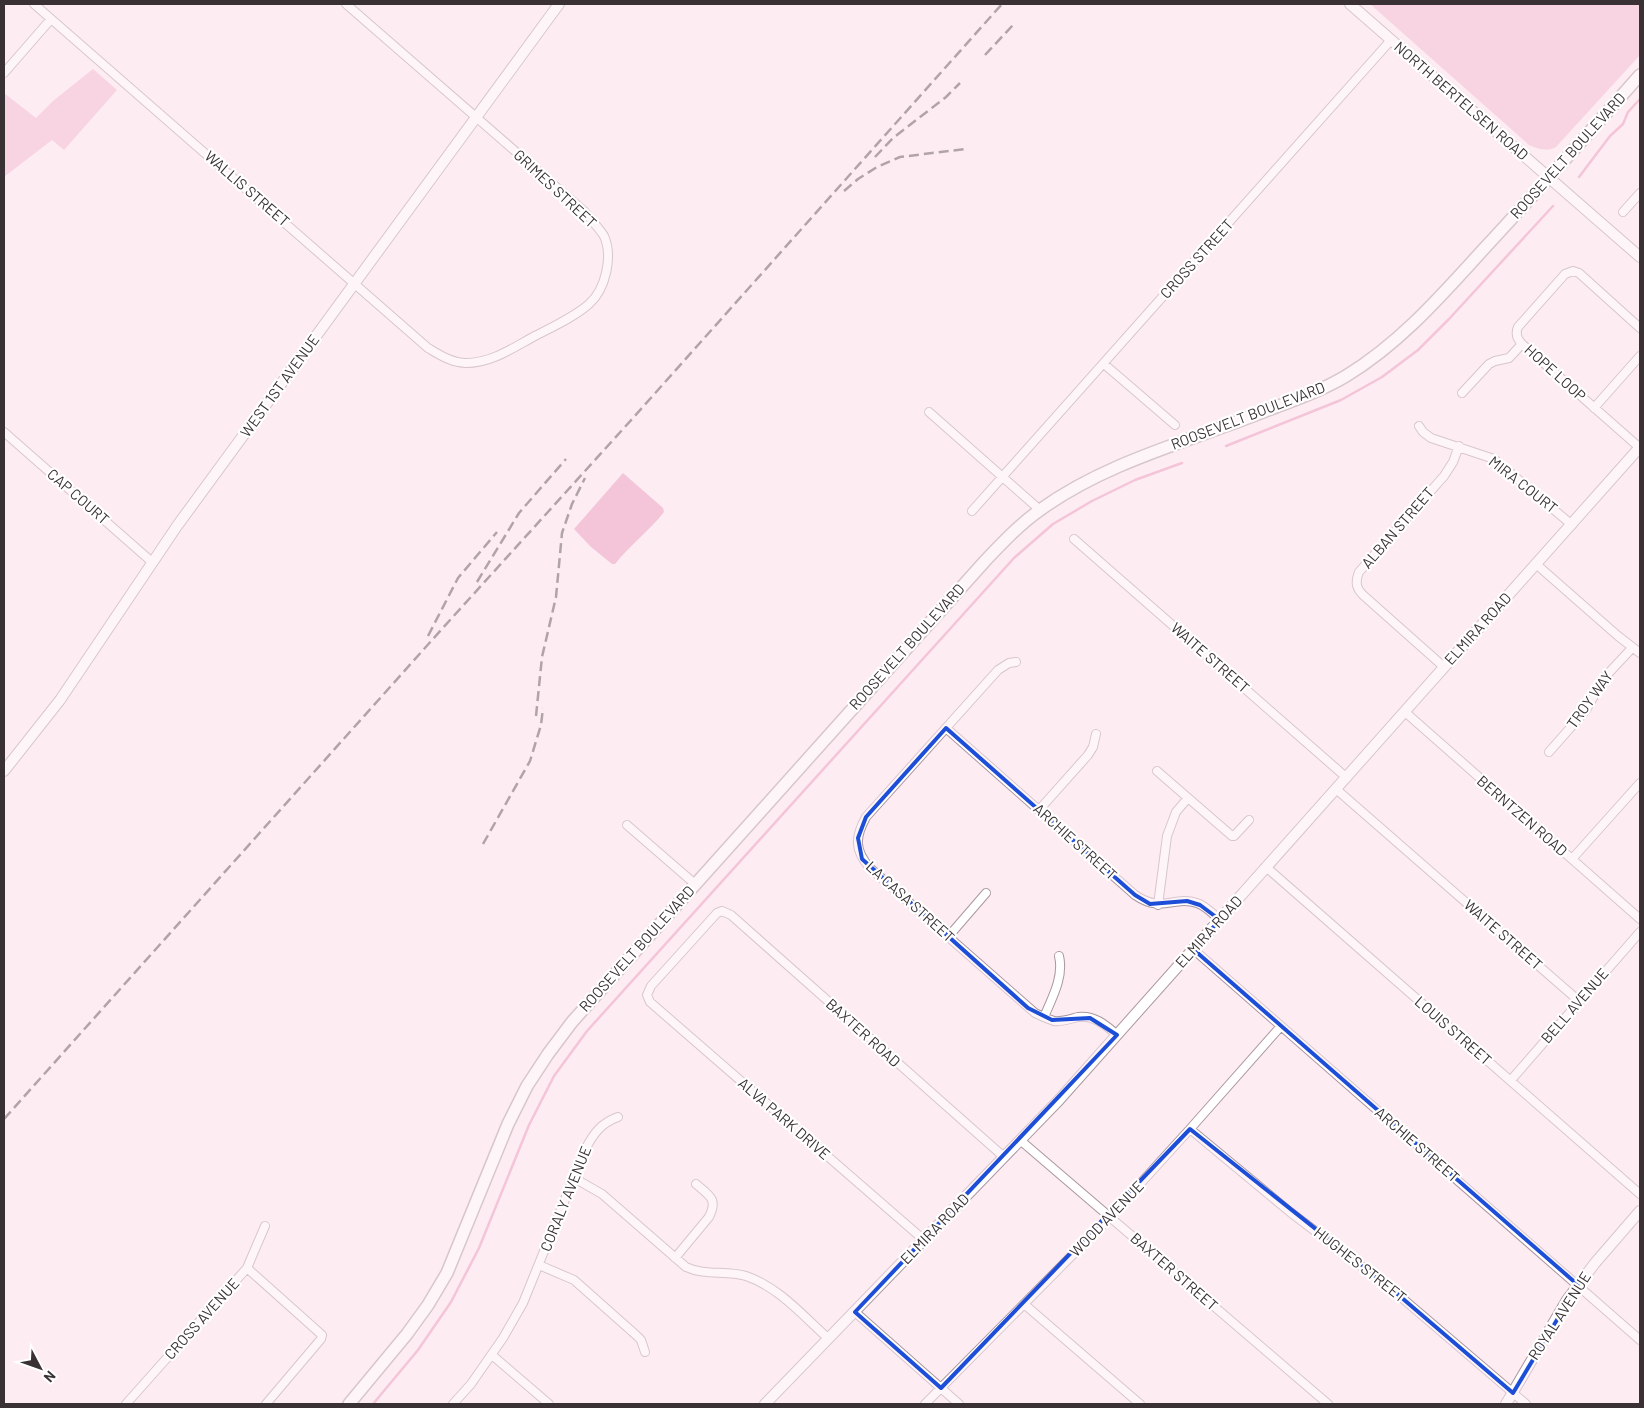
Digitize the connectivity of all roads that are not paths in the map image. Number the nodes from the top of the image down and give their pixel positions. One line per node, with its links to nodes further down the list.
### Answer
1 (34, 4): 5 (street, WALLIS STREET)
2 (346, 4): 9 (street, GRIMES STREET)
3 (559, 4): 9 (street, WEST 1ST AVENUE)
4 (1350, 4): 6 (street, NORTH BERTELSEN ROAD)
5 (51, 18): 7 (street); 14 (street, WALLIS STREET)
6 (1391, 40): 10 (street, NORTH BERTELSEN ROAD); 19 (street, CROSS STREET)
7 (4, 73)
8 (1640, 75): 10 (main road, ROOSEVELT BOULEVARD)
9 (476, 118): 14 (street, WEST 1ST AVENUE); 18 (street, GRIMES STREET)
10 (1550, 178): 13 (street, NORTH BERTELSEN ROAD); 29 (main road, ROOSEVELT BOULEVARD)
11 (1640, 193): 12 (street)
12 (1623, 212)
13 (1640, 257)
14 (355, 283): 18 (street, WALLIS STREET); 33 (street, WEST 1ST AVENUE)
15 (1640, 328): 16 (street, HOPE LOOP)
16 (1522, 344): 20 (street); 21 (street, HOPE LOOP)
17 (1640, 356): 21 (street, HOPE LOOP)
18 (466, 363)
19 (1104, 364): 23 (street); 28 (street, CROSS STREET)
20 (1462, 394)
21 (1594, 408): 27 (street, HOPE LOOP)
22 (929, 412): 28 (street)
23 (1175, 425)
24 (1419, 426): 26 (street, MIRA COURT)
25 (4, 432): 33 (street, CAP COURT)
26 (1459, 446): 31 (street, MIRA COURT); 38 (street, ALBAN STREET)
27 (1640, 448): 31 (street, ELMIRA ROAD)
28 (1003, 476): 29 (street); 30 (street, CROSS STREET)
29 (1040, 510): 54 (main road, ROOSEVELT BOULEVARD)
30 (972, 511)
31 (1572, 524): 34 (street, ELMIRA ROAD)
32 (1074, 539): 45 (street, WAITE STREET)
33 (152, 562): 43 (street, WEST 1ST AVENUE)
34 (1536, 564): 35 (street); 38 (street, ELMIRA ROAD)
35 (1632, 648): 36 (street); 42 (street, TROY WAY)
36 (1640, 653)
37 (1016, 662): 40 (street, LA CASA STREET)
38 (1444, 667): 39 (street, ELMIRA ROAD)
39 (1405, 712): 45 (street, ELMIRA ROAD); 52 (street, BERNTZEN ROAD)
40 (946, 728): 49 (street, ARCHIE STREET); 60 (street, LA CASA STREET)
41 (1096, 734): 49 (street)
42 (1549, 752)
43 (4, 771)
44 (1157, 771): 48 (street)
45 (1347, 778): 47 (street, ELMIRA ROAD)
46 (1640, 782): 52 (street)
47 (1336, 789): 53 (street, ELMIRA ROAD); 64 (street, WAITE STREET)
48 (1188, 798): 50 (street); 56 (street)
49 (1039, 810): 56 (street, ARCHIE STREET)
50 (1249, 820)
51 (627, 825): 54 (street)
52 (1572, 859): 57 (street, BERNTZEN ROAD)
53 (1266, 867): 58 (street, ELMIRA ROAD); 68 (street, LOUIS STREET)
54 (695, 884): 95 (main road, ROOSEVELT BOULEVARD)
55 (986, 893): 60 (street)
56 (1158, 904): 58 (street, ARCHIE STREET)
57 (1640, 919)
58 (1220, 920): 61 (street, ELMIRA ROAD)
59 (1640, 932): 64 (street, BELL AVENUE)
60 (948, 937): 65 (street, LA CASA STREET)
61 (1193, 949): 66 (street, ARCHIE STREET); 67 (street, ELMIRA ROAD)
62 (1059, 956): 65 (street)
63 (647, 995): 72 (street, BAXTER ROAD); 79 (street, ALVA PARK DRIVE)
64 (1579, 1001): 68 (street, BELL AVENUE)
65 (1044, 1017): 67 (street, LA CASA STREET)
66 (1281, 1026): 70 (street, WOOD AVENUE); 83 (street, ARCHIE STREET)
67 (1118, 1035): 71 (street, ELMIRA ROAD)
68 (1510, 1080): 75 (street, LOUIS STREET)
69 (618, 1117): 73 (street, CORALY AVENUE)
70 (1190, 1129): 77 (street, WOOD AVENUE); 91 (street, HUGHES STREET)
71 (1020, 1140): 72 (street, ELMIRA ROAD); 77 (street, BAXTER STREET)
72 (1004, 1157): 79 (street, ELMIRA ROAD)
73 (574, 1178): 80 (street); 81 (street, CORALY AVENUE)
74 (696, 1184): 80 (street)
75 (1640, 1194)
76 (1640, 1211): 83 (street, ROYAL AVENUE)
77 (1110, 1217): 84 (street, WOOD AVENUE); 101 (street, BAXTER STREET)
78 (265, 1226): 82 (street, CROSS AVENUE)
79 (924, 1240): 85 (street, ELMIRA ROAD)
80 (674, 1258): 86 (street)
81 (539, 1265): 88 (street, CORALY AVENUE); 89 (street, CORALY AVENUE)
82 (247, 1268): 93 (street, CROSS AVENUE); 94 (street)
83 (1578, 1285): 87 (street, ARCHIE STREET); 91 (street, ROYAL AVENUE)
84 (1024, 1304): 90 (street, WOOD AVENUE); 100 (street)
85 (855, 1312): 86 (street, ELMIRA ROAD); 90 (street)
86 (829, 1339): 92 (street, ELMIRA ROAD)
87 (1640, 1340)
88 (646, 1352)
89 (492, 1355): 96 (street, CORALY AVENUE); 97 (street)
90 (941, 1388): 98 (street, WOOD AVENUE); 99 (street)
91 (1513, 1393): 102 (street, ROYAL AVENUE); 103 (street, HUGHES STREET)
92 (769, 1403)
93 (126, 1404)
94 (266, 1404)
95 (349, 1404)
96 (453, 1404)
97 (549, 1404)
98 (925, 1404)
99 (960, 1404)
100 (1140, 1404)
101 (1328, 1404)
102 (1506, 1404)
103 (1526, 1404)

